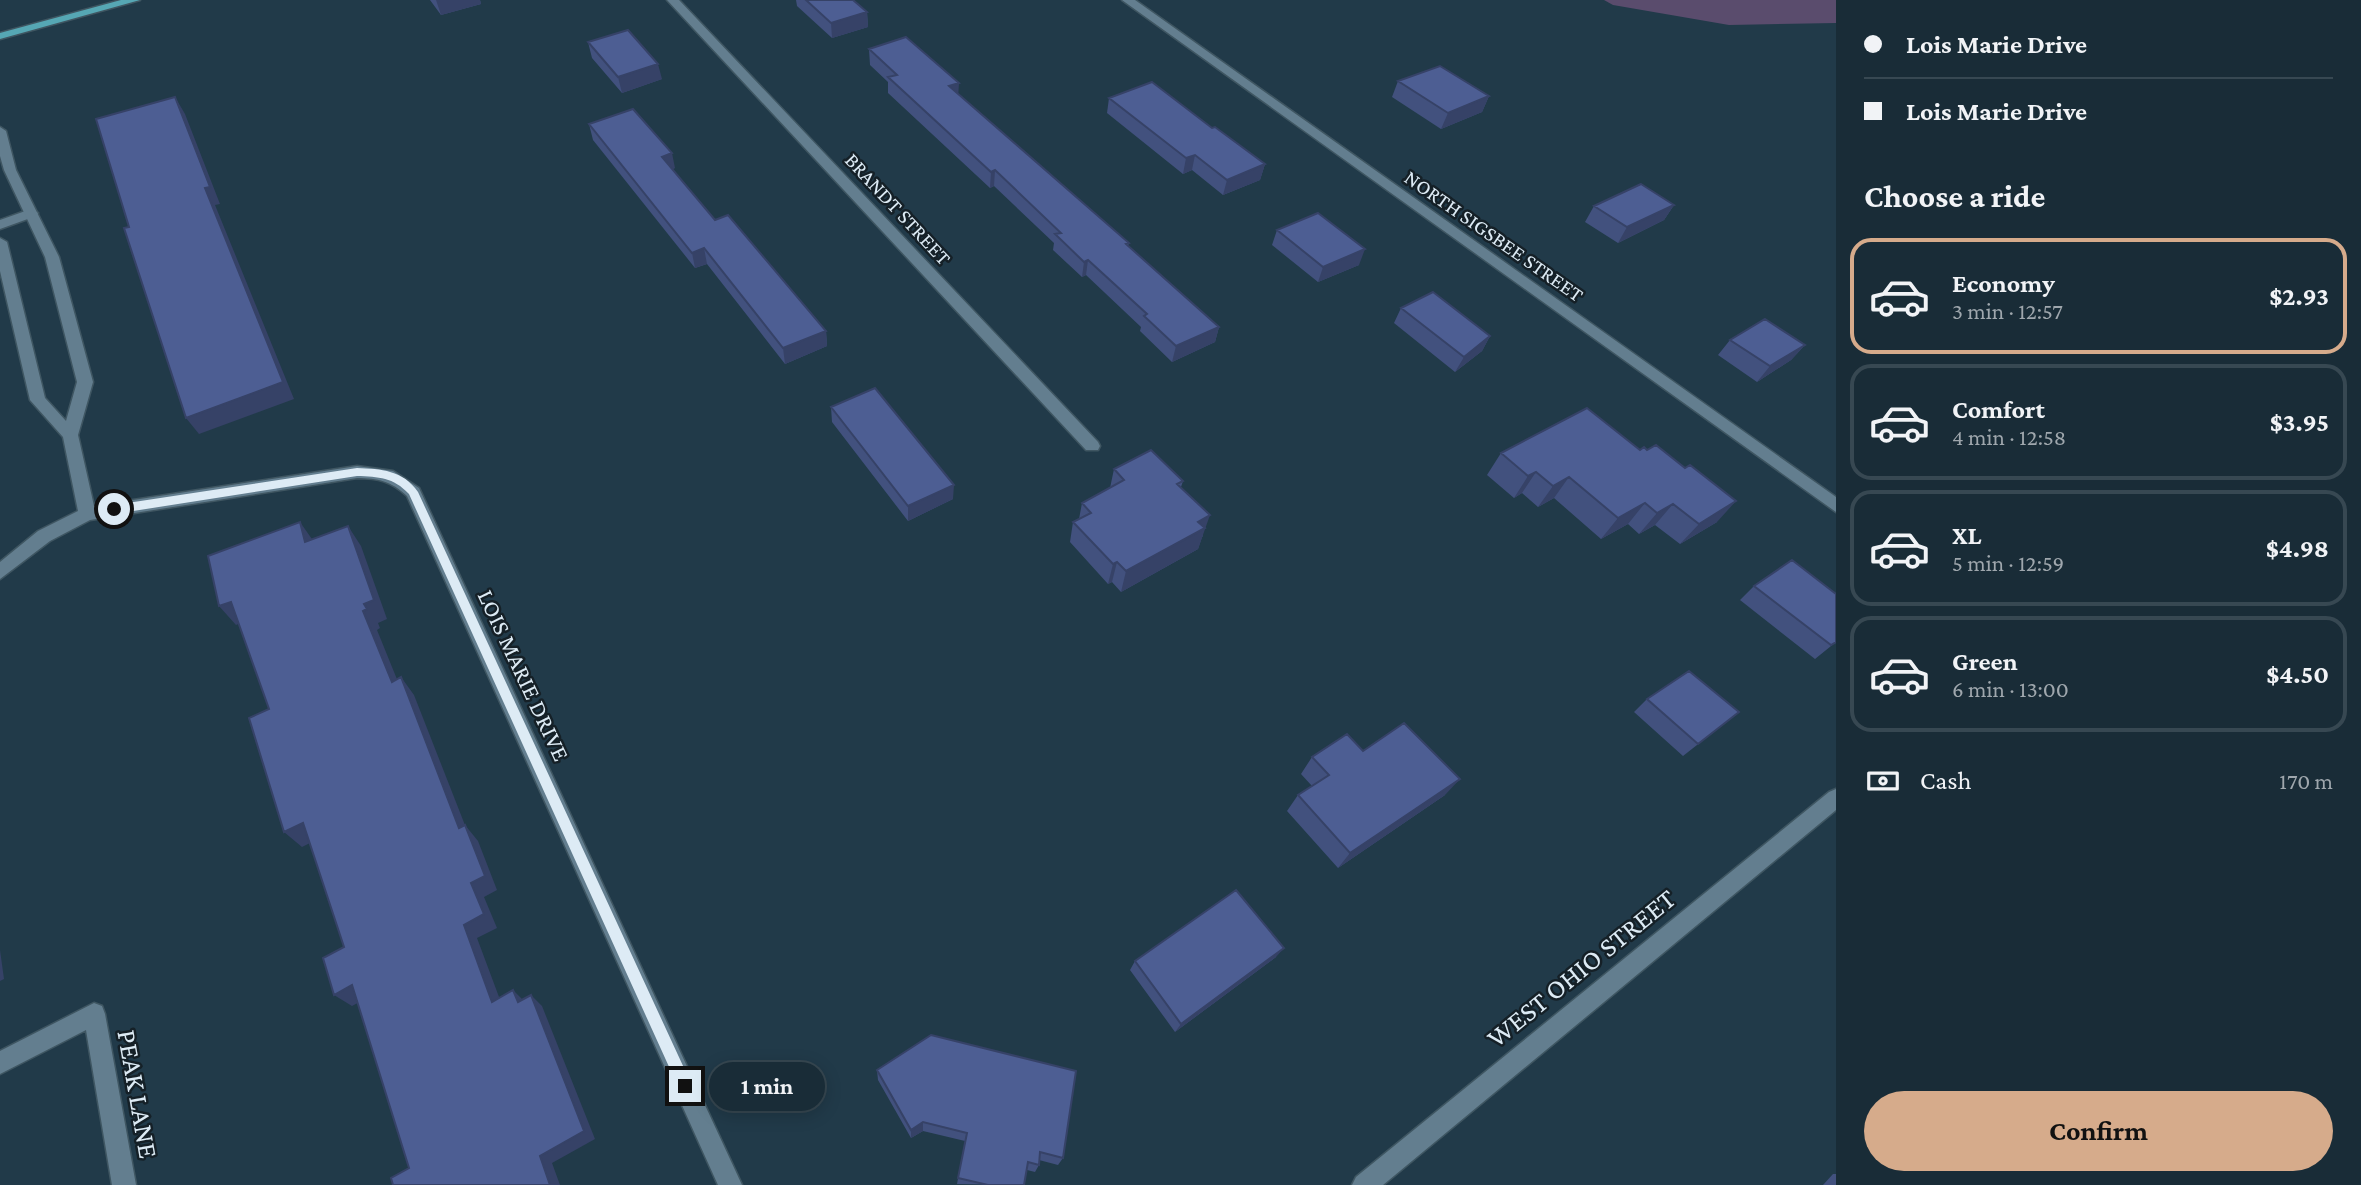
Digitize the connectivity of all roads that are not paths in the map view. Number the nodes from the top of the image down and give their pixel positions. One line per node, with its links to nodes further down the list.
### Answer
1 (134, 0): 4 (main road)
2 (673, 0): 10 (street, BRANDT STREET)
3 (1128, 0): 11 (street, NORTH SIGSBEE STREET)
4 (0, 36)
5 (0, 131): 6 (street)
6 (31, 214): 7 (street); 9 (street)
7 (0, 225)
8 (0, 242): 9 (street)
9 (70, 435): 12 (street)
10 (1092, 446)
11 (1836, 506)
12 (87, 514): 13 (street); 17 (street, LOIS MARIE DRIVE)
13 (0, 572)
14 (1836, 798): 18 (street, WEST OHIO STREET)
15 (0, 1063): 16 (street, PEAK LANE)
16 (124, 1185)
17 (730, 1185)
18 (1364, 1185)

